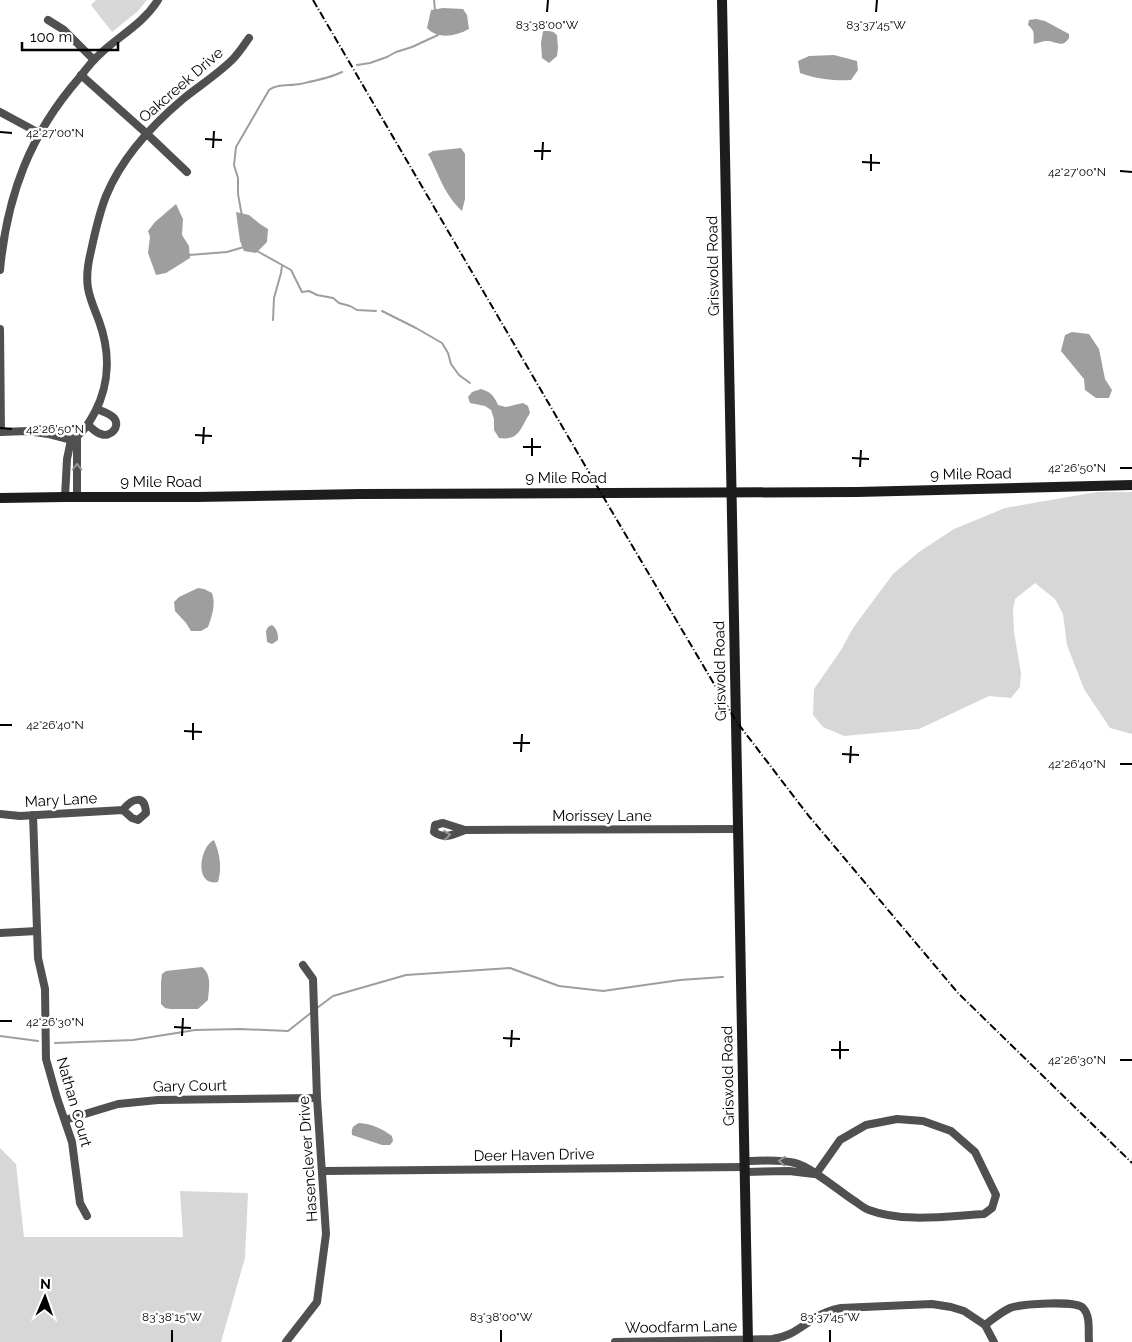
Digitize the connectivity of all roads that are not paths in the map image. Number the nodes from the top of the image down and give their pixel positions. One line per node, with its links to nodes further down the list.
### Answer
1 (158, 0): 5 (street)
2 (722, 0): 18 (street, Griswold Road)
3 (48, 20): 5 (street)
4 (249, 38): 8 (street, Oakcreek Drive)
5 (94, 60): 6 (street)
6 (81, 75): 8 (street); 9 (street)
7 (0, 112): 9 (street)
8 (146, 133): 10 (street); 13 (street, Oakcreek Drive)
9 (39, 134): 11 (street)
10 (187, 172)
11 (0, 270)
12 (0, 329): 15 (street)
13 (97, 409): 14 (street, Oakcreek Drive); 14 (street)
14 (88, 425): 16 (street, Oakcreek Drive)
15 (0, 432): 16 (street)
16 (74, 439): 19 (street); 20 (street, one-way to 16)
17 (1132, 485): 18 (street, 9 Mile Road)
18 (732, 493): 20 (street, 9 Mile Road); 25 (street, Griswold Road)
19 (65, 497): 20 (street, 9 Mile Road); 21 (street, 9 Mile Road)
20 (77, 497)
21 (0, 498)
22 (123, 810): 24 (street, Mary Lane)
23 (0, 814): 24 (street, Mary Lane)
24 (34, 815): 27 (street, Nathan Court)
25 (738, 829): 26 (street, Morissey Lane); 32 (street, Griswold Road)
26 (465, 830)
27 (37, 931): 28 (street); 31 (street, Nathan Court)
28 (0, 933)
29 (304, 965): 30 (street, Hasenclever Drive)
30 (317, 1098): 31 (street, Gary Court); 33 (street, Hasenclever Drive)
31 (65, 1120): 35 (street, Nathan Court)
32 (745, 1167): 33 (street, Deer Haven Drive); 34 (street, Deer Haven Drive); 37 (street, Griswold Road)
33 (323, 1171): 38 (street, Hasenclever Drive)
34 (816, 1174): 34 (street)
35 (87, 1216)
36 (984, 1325): 37 (street, Woodfarm Lane); 40 (street); 41 (street)
37 (748, 1341): 39 (street, Woodfarm Lane)
38 (286, 1342)
39 (615, 1342)
40 (994, 1342)
41 (1089, 1342)

